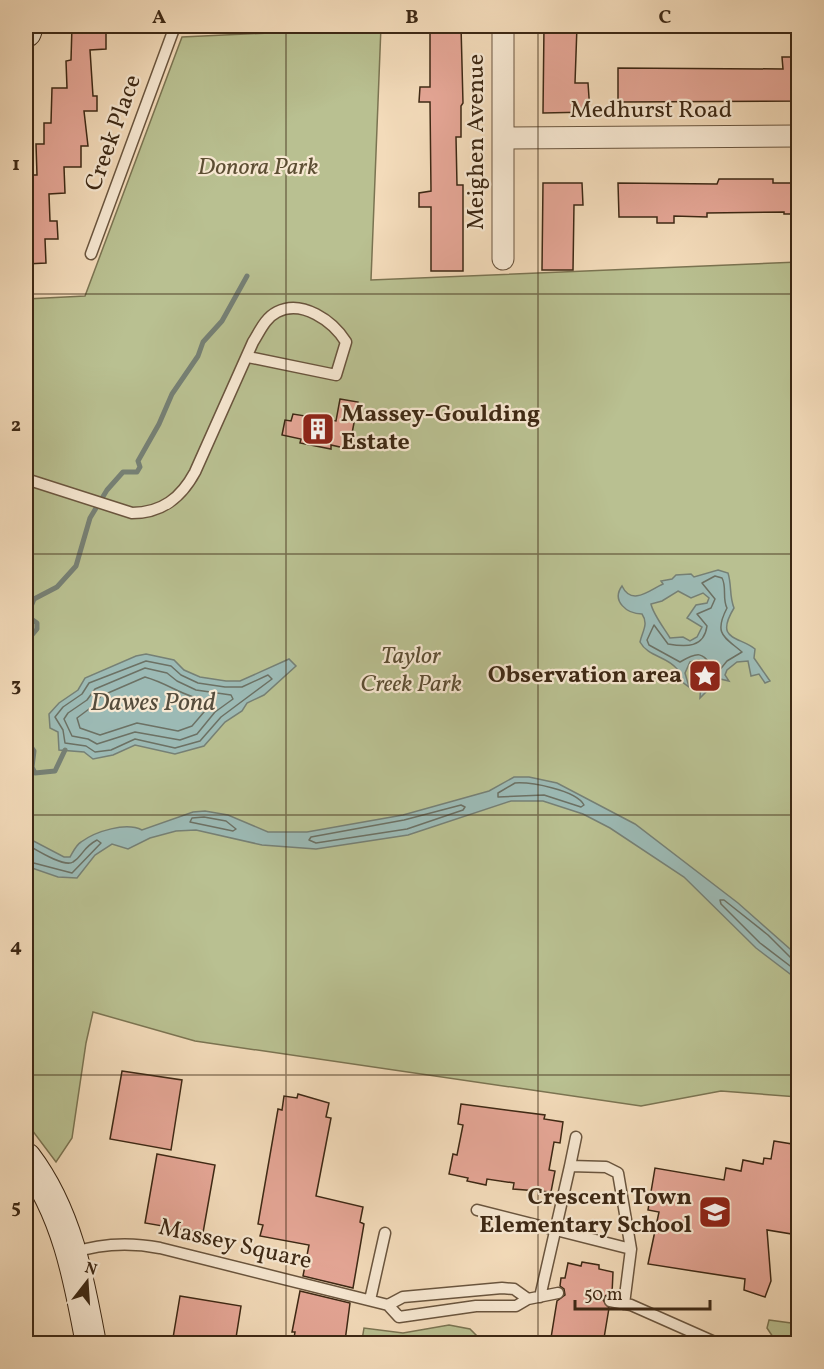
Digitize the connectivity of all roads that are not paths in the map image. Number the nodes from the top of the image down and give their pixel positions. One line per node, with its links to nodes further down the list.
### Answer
1 (28, 26): 4 (street)
2 (174, 26): 7 (lane, Creek Place)
3 (502, 26): 6 (street, Meighen Avenue)
4 (26, 32)
5 (798, 136): 6 (street, Medhurst Road)
6 (503, 138): 8 (street, Meighen Avenue)
7 (91, 254)
8 (503, 259)
9 (248, 357): 9 (lane); 10 (lane)
10 (26, 479)
11 (576, 1137): 13 (lane)
12 (26, 1158): 18 (street)
13 (570, 1166): 15 (lane); 17 (lane)
14 (477, 1210): 15 (lane)
15 (556, 1229): 17 (lane); 20 (lane)
16 (385, 1233): 21 (lane)
17 (631, 1249): 23 (lane)
18 (72, 1253): 21 (lane, Massey Square); 25 (street)
19 (558, 1293): 20 (lane, Massey Square)
20 (534, 1298): 24 (lane); 24 (lane, Massey Square)
21 (370, 1300): 24 (lane, Massey Square)
22 (610, 1301): 23 (lane)
23 (624, 1304): 26 (lane)
24 (388, 1305)
25 (91, 1344)
26 (719, 1344)

